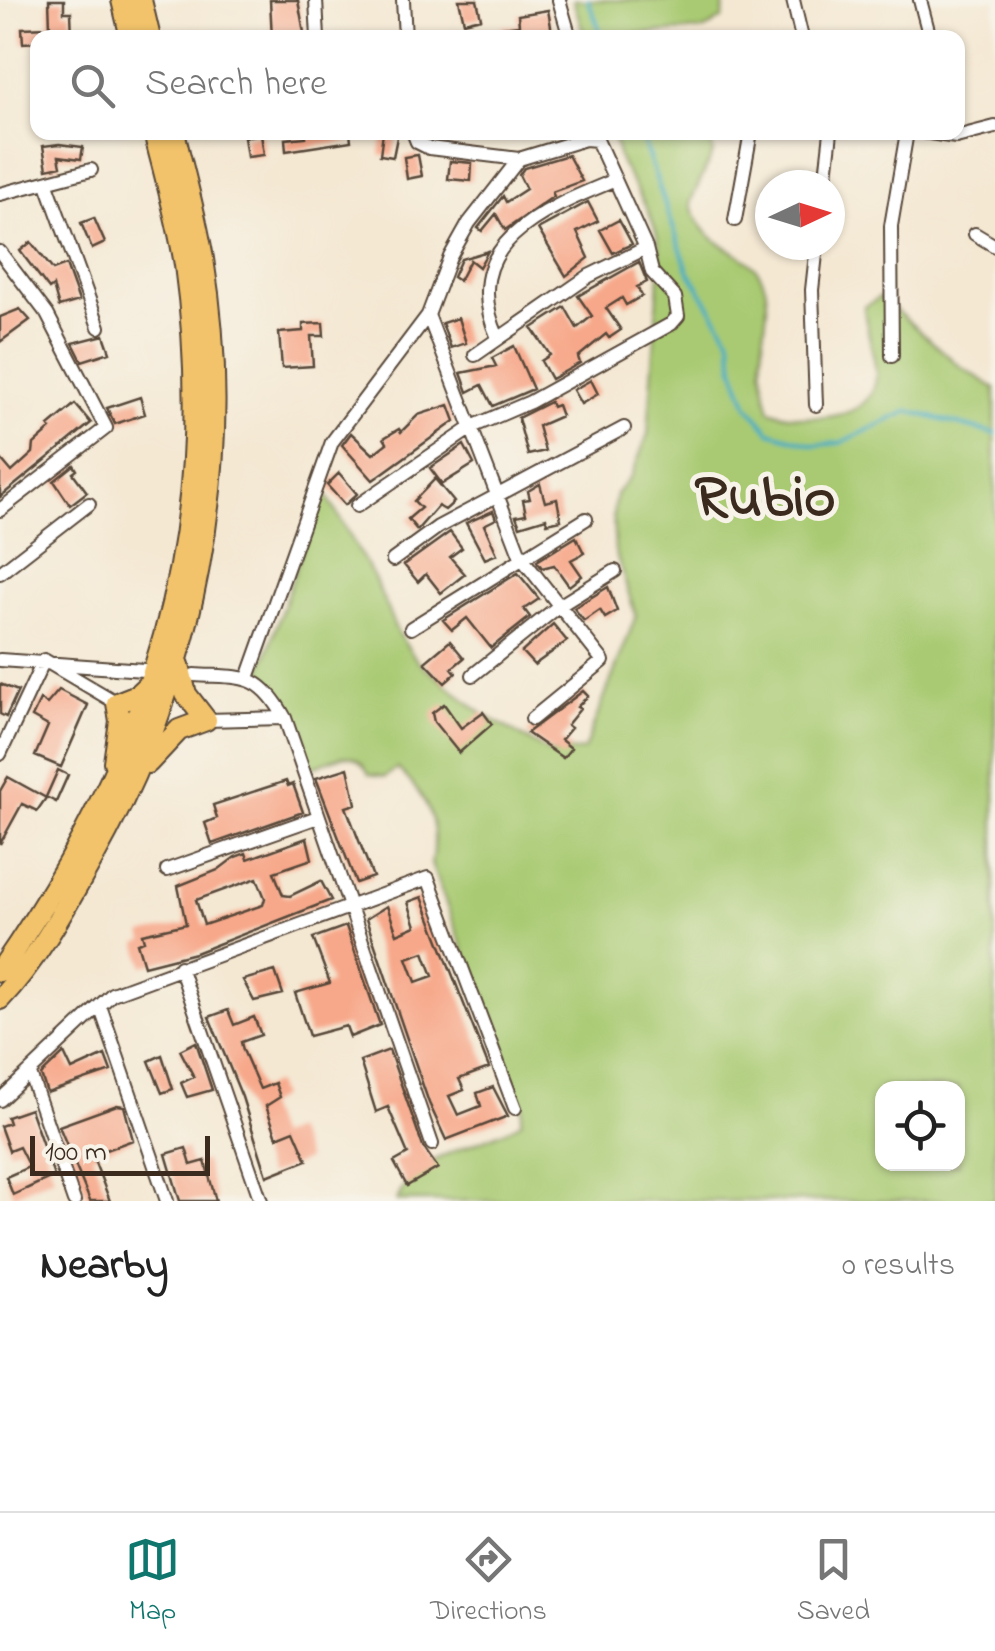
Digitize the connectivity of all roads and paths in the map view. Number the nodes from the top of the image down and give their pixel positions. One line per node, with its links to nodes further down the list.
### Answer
1 (122, 0): 8 (main road)
2 (141, 0): 9 (main road)
3 (316, 0): 10 (street)
4 (403, 0): 11 (street)
5 (560, 0): 12 (street)
6 (792, 0): 13 (street)
7 (920, 0): 14 (street)
8 (129, 30)
9 (148, 30)
10 (318, 30)
11 (405, 30)
12 (568, 30)
13 (800, 30)
14 (928, 30)
15 (995, 127): 16 (street)
16 (965, 133)
17 (156, 140): 60 (main road)
18 (176, 140): 58 (main road)
19 (416, 140): 25 (street)
20 (574, 140): 25 (street)
21 (597, 140): 28 (street)
22 (750, 140): 31 (street)
23 (830, 140): 27 (street)
24 (906, 140): 41 (street)
25 (519, 159): 37 (street)
26 (92, 170): 29 (street)
27 (827, 170)
28 (612, 181): 34 (street); 39 (street)
29 (47, 184): 30 (street); 38 (street)
30 (0, 194)
31 (735, 220)
32 (975, 234): 33 (street)
33 (995, 246)
34 (646, 248): 39 (street); 43 (street)
35 (0, 252): 48 (street)
36 (815, 260): 42 (street)
37 (428, 315): 43 (street); 61 (street)
38 (99, 327)
39 (498, 338): 40 (street)
40 (474, 355)
41 (892, 356)
42 (816, 404)
43 (474, 426): 45 (street); 47 (street)
44 (624, 428): 45 (street)
45 (498, 493): 50 (street); 51 (street)
46 (88, 504): 53 (street)
47 (357, 506)
48 (0, 510)
49 (586, 519): 50 (street)
50 (521, 556): 54 (street); 55 (street)
51 (393, 560)
52 (615, 570): 54 (street)
53 (0, 573)
54 (559, 606): 59 (street); 64 (street)
55 (411, 628)
56 (0, 660): 57 (street)
57 (44, 660): 60 (street); 62 (street); 66 (street)
58 (186, 668): 61 (street); 65 (main road); 67 (main road)
59 (473, 674)
60 (148, 675): 62 (main road); 68 (main road)
61 (248, 678): 63 (street)
62 (117, 703): 68 (main road)
63 (285, 718): 65 (street); 69 (street)
64 (532, 718)
65 (206, 720): 67 (main road)
66 (0, 754)
67 (132, 784): 74 (main road)
68 (109, 788): 73 (main road)
69 (318, 817): 70 (street); 71 (street)
70 (166, 870)
71 (349, 907): 72 (street); 78 (street); 79 (street)
72 (180, 967): 75 (street); 82 (street)
73 (0, 972)
74 (0, 1000)
75 (100, 1006): 76 (street); 81 (street)
76 (30, 1074): 77 (street); 80 (street)
77 (0, 1100)
78 (516, 1108)
79 (432, 1144)
80 (74, 1201)
81 (166, 1201)
82 (262, 1201)

